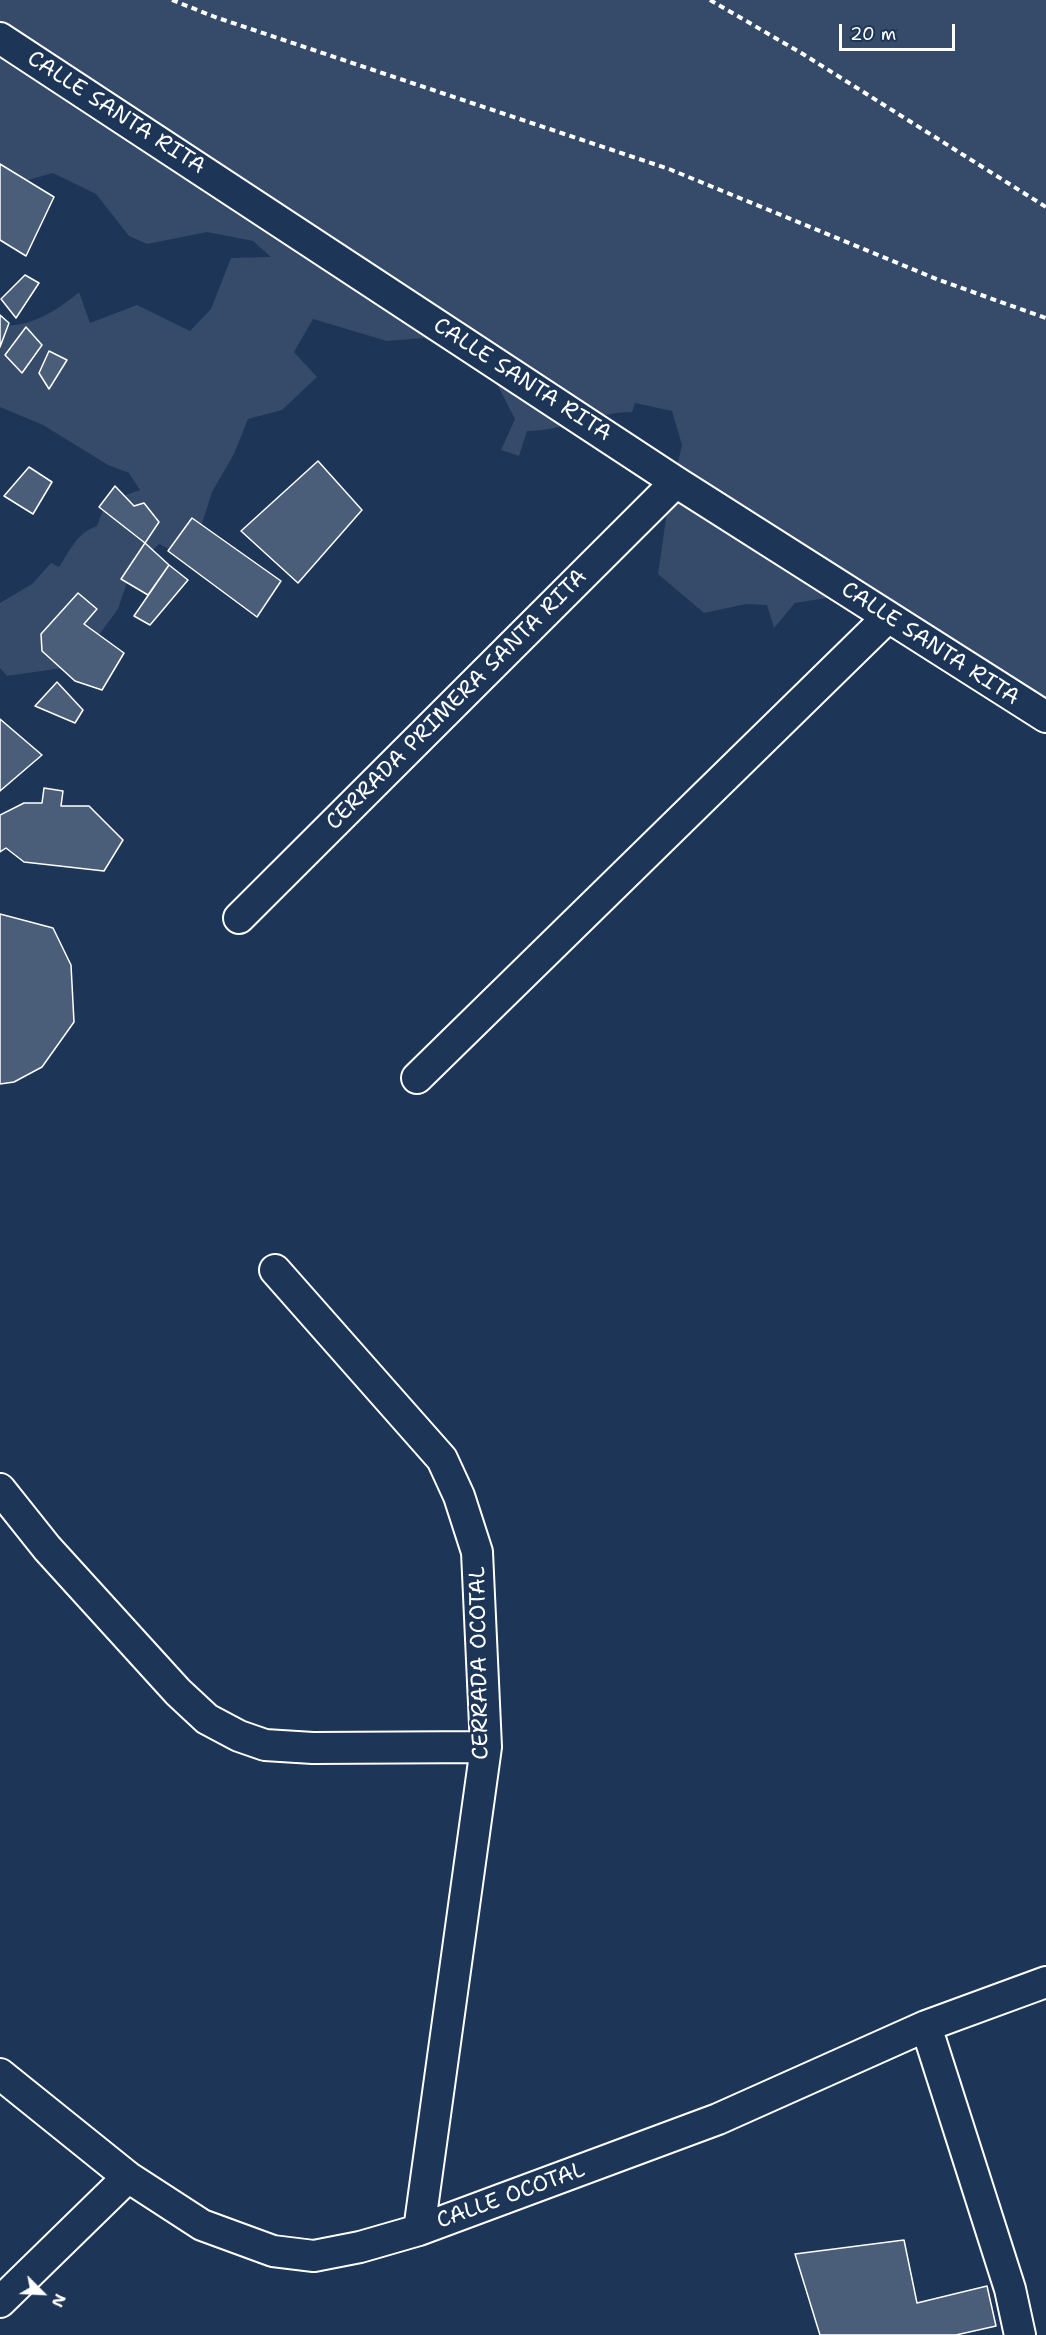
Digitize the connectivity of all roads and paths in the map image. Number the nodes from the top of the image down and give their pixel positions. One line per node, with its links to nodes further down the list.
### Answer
1 (172, 0): 5 (path)
2 (710, 0): 4 (path)
3 (0, 38): 6 (street, CALLE SANTA RITA)
4 (1046, 207)
5 (1046, 318)
6 (676, 482): 7 (street, CALLE SANTA RITA); 9 (street, CERRADA PRIMERA SANTA RITA)
7 (888, 617): 8 (street, CALLE SANTA RITA); 10 (street)
8 (1046, 717)
9 (239, 918)
10 (417, 1078)
11 (275, 1270): 13 (street, CERRADA OCOTAL)
12 (0, 1489): 13 (street)
13 (486, 1747): 18 (street, CERRADA OCOTAL)
14 (1046, 1982): 15 (street, CALLE OCOTAL)
15 (926, 2026): 18 (street, CALLE OCOTAL); 20 (street)
16 (0, 2074): 17 (street, CALLE OCOTAL)
17 (128, 2177): 18 (street, CALLE OCOTAL); 19 (street)
18 (419, 2230)
19 (0, 2302)
20 (1020, 2335)

